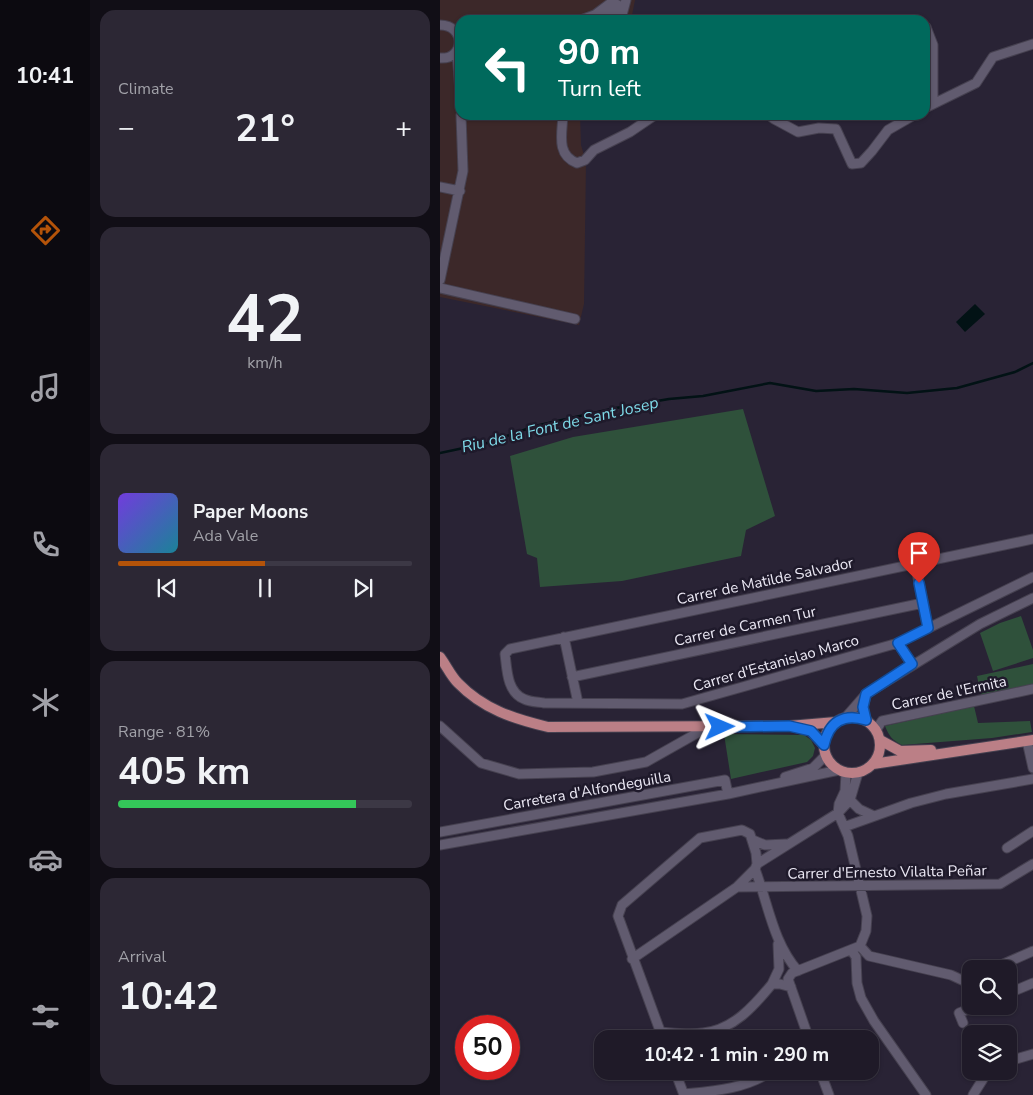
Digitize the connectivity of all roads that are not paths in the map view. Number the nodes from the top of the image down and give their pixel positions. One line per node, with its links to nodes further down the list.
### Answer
1 (616, 4): 2 (street)
2 (594, 15)
3 (442, 23): 4 (street)
4 (455, 31)
5 (930, 37): 10 (street)
6 (1033, 44): 11 (street)
7 (455, 49): 8 (street)
8 (445, 58): 9 (street)
9 (455, 68)
10 (930, 91)
11 (930, 106)
12 (461, 120): 18 (street)
13 (563, 120): 14 (street)
14 (648, 120)
15 (776, 120): 16 (street)
16 (905, 120)
17 (440, 187): 18 (street)
18 (460, 191): 19 (street)
19 (440, 280)
20 (440, 288): 21 (street)
21 (575, 319)
22 (1033, 538): 23 (street, Carrer de Matilde Salvador)
23 (915, 563): 26 (street); 28 (street, Carrer de Matilde Salvador)
24 (1033, 576): 27 (street, Carrer d'Estanislao Marco)
25 (1033, 598): 31 (street)
26 (923, 603): 27 (street); 32 (street, Carrer de Carmen Tur)
27 (928, 628): 29 (street, Carrer d'Estanislao Marco)
28 (564, 637): 32 (street); 34 (street, Carrer de Matilde Salvador)
29 (898, 643): 31 (street); 36 (street, Carrer d'Estanislao Marco)
30 (440, 657): 41 (main road)
31 (912, 664): 35 (street)
32 (572, 677): 36 (street)
33 (1033, 689): 42 (street, Carrer de l'Ermita)
34 (513, 691): 36 (street, Carrer d'Estanislao Marco)
35 (866, 694): 37 (street); 38 (street)
36 (578, 703)
37 (840, 720): 38 (main road); 40 (main road); 46 (main road)
38 (866, 720): 42 (main road)
39 (440, 726): 41 (street)
40 (789, 726): 41 (main road); 46 (main road)
41 (708, 727)
42 (876, 730): 43 (main road)
43 (880, 740): 45 (main road); 47 (main road)
44 (1030, 740): 45 (main road); 48 (street)
45 (983, 748): 47 (main road)
46 (825, 750): 49 (main road); 52 (street, Carretera d'Alfondeguilla)
47 (873, 764): 50 (main road)
48 (1033, 768)
49 (843, 772): 50 (main road); 52 (street, Carretera d'Alfondeguilla); 55 (street)
50 (858, 773): 54 (street)
51 (1033, 779): 56 (street)
52 (757, 787): 53 (street, Carretera d'Alfondeguilla)
53 (728, 794): 59 (street, Carretera d'Alfondeguilla); 62 (street, Carretera d'Alfondeguilla)
54 (850, 800): 55 (street); 56 (street)
55 (838, 813): 57 (street); 61 (street)
56 (874, 816): 57 (street)
57 (844, 827): 66 (street)
58 (1033, 831): 63 (street)
59 (440, 832)
60 (753, 840): 61 (street); 65 (street); 74 (street)
61 (788, 844): 65 (street)
62 (440, 845)
63 (1007, 848)
64 (1033, 864): 66 (street, Carrer d'Ernesto Vilalta Peñar)
65 (756, 867): 67 (street); 68 (street)
66 (860, 886): 68 (street, Carrer d'Ernesto Vilalta Peñar); 70 (street)
67 (736, 887): 68 (street, Carrer d'Ernesto Vilalta Peñar); 74 (street)
68 (762, 887): 69 (street)
69 (776, 934): 77 (street); 80 (street)
70 (860, 946): 71 (street); 73 (street)
71 (851, 950): 76 (street); 77 (street)
72 (1033, 951): 75 (street)
73 (869, 956): 76 (street); 78 (street)
74 (632, 959): 85 (street)
75 (1012, 960)
76 (857, 968): 96 (street)
77 (798, 971): 79 (street)
78 (962, 979)
79 (789, 983): 80 (street); 87 (street)
80 (772, 984): 86 (street)
81 (1033, 984): 82 (street)
82 (1017, 990)
83 (962, 1012): 84 (street)
84 (963, 1023)
85 (659, 1030)
86 (714, 1030)
87 (806, 1030)
88 (1033, 1054): 89 (street)
89 (1017, 1059)
90 (679, 1080): 94 (street)
91 (758, 1080): 94 (street)
92 (823, 1080): 95 (street)
93 (982, 1080): 97 (street)
94 (684, 1094)
95 (829, 1095)
96 (926, 1095)
97 (973, 1095)

